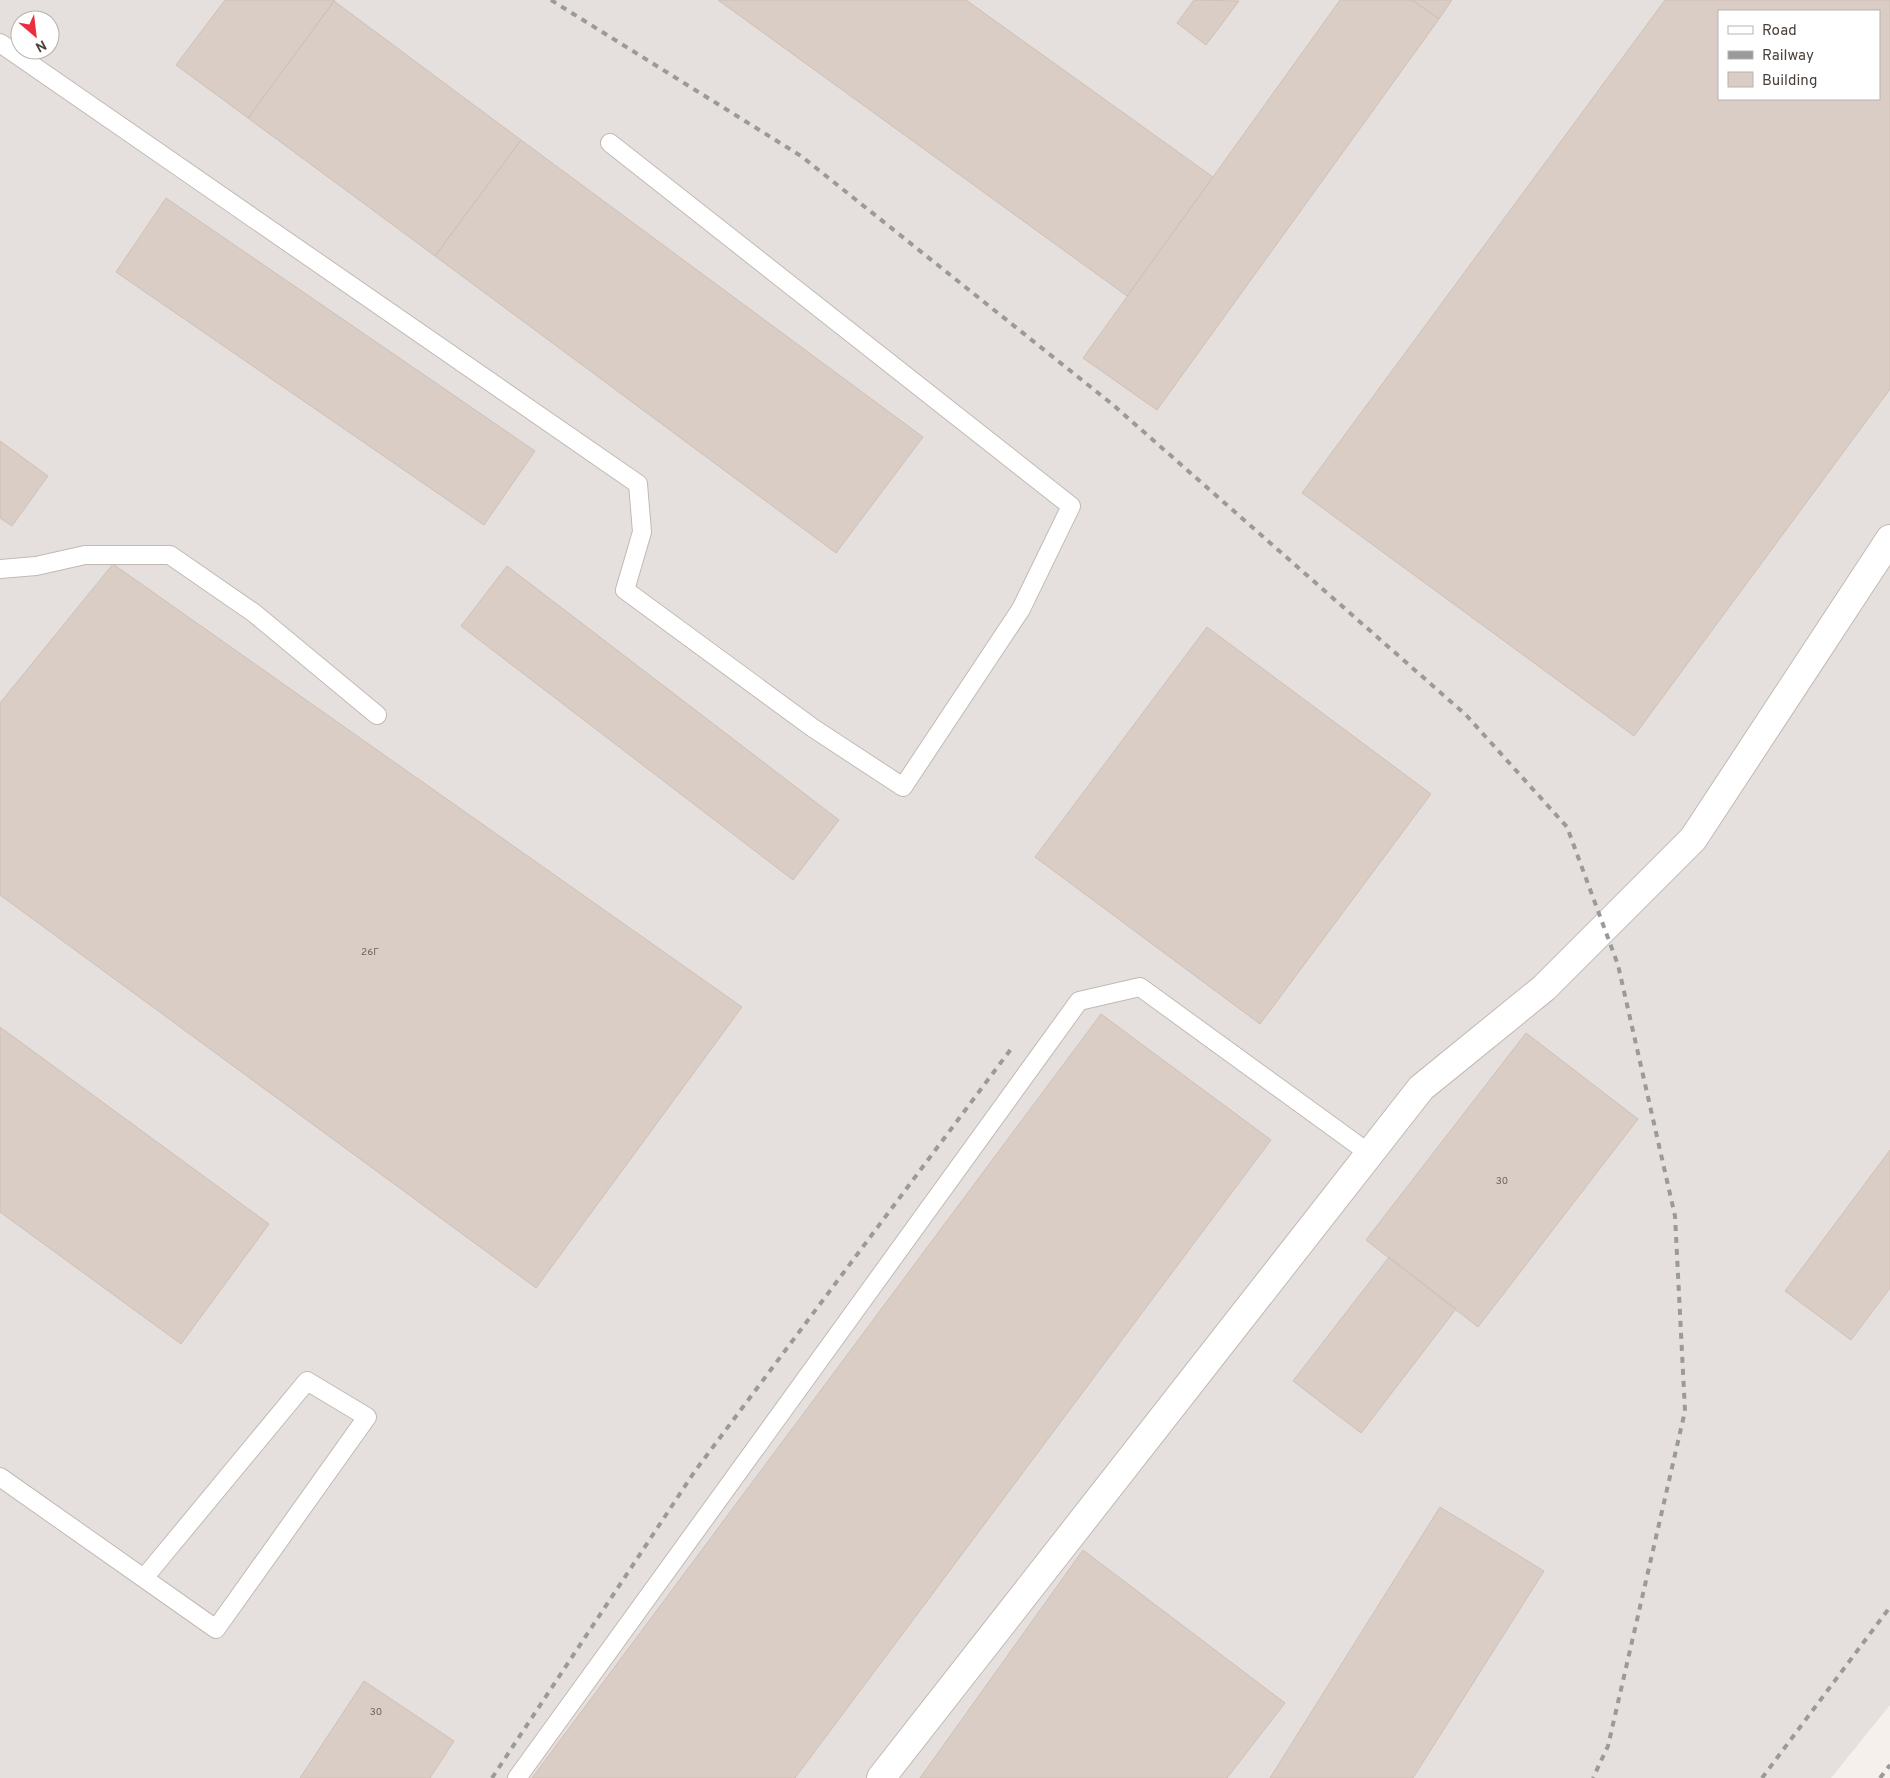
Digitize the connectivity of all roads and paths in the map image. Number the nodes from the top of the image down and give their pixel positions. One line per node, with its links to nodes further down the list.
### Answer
1 (0, 44): 2 (lane)
2 (610, 143)
3 (1885, 556): 6 (street)
4 (0, 569): 5 (lane)
5 (377, 715)
6 (1370, 1154): 9 (lane); 10 (street)
7 (0, 1477): 8 (lane)
8 (144, 1578): 8 (lane)
9 (517, 1778)
10 (881, 1778)

